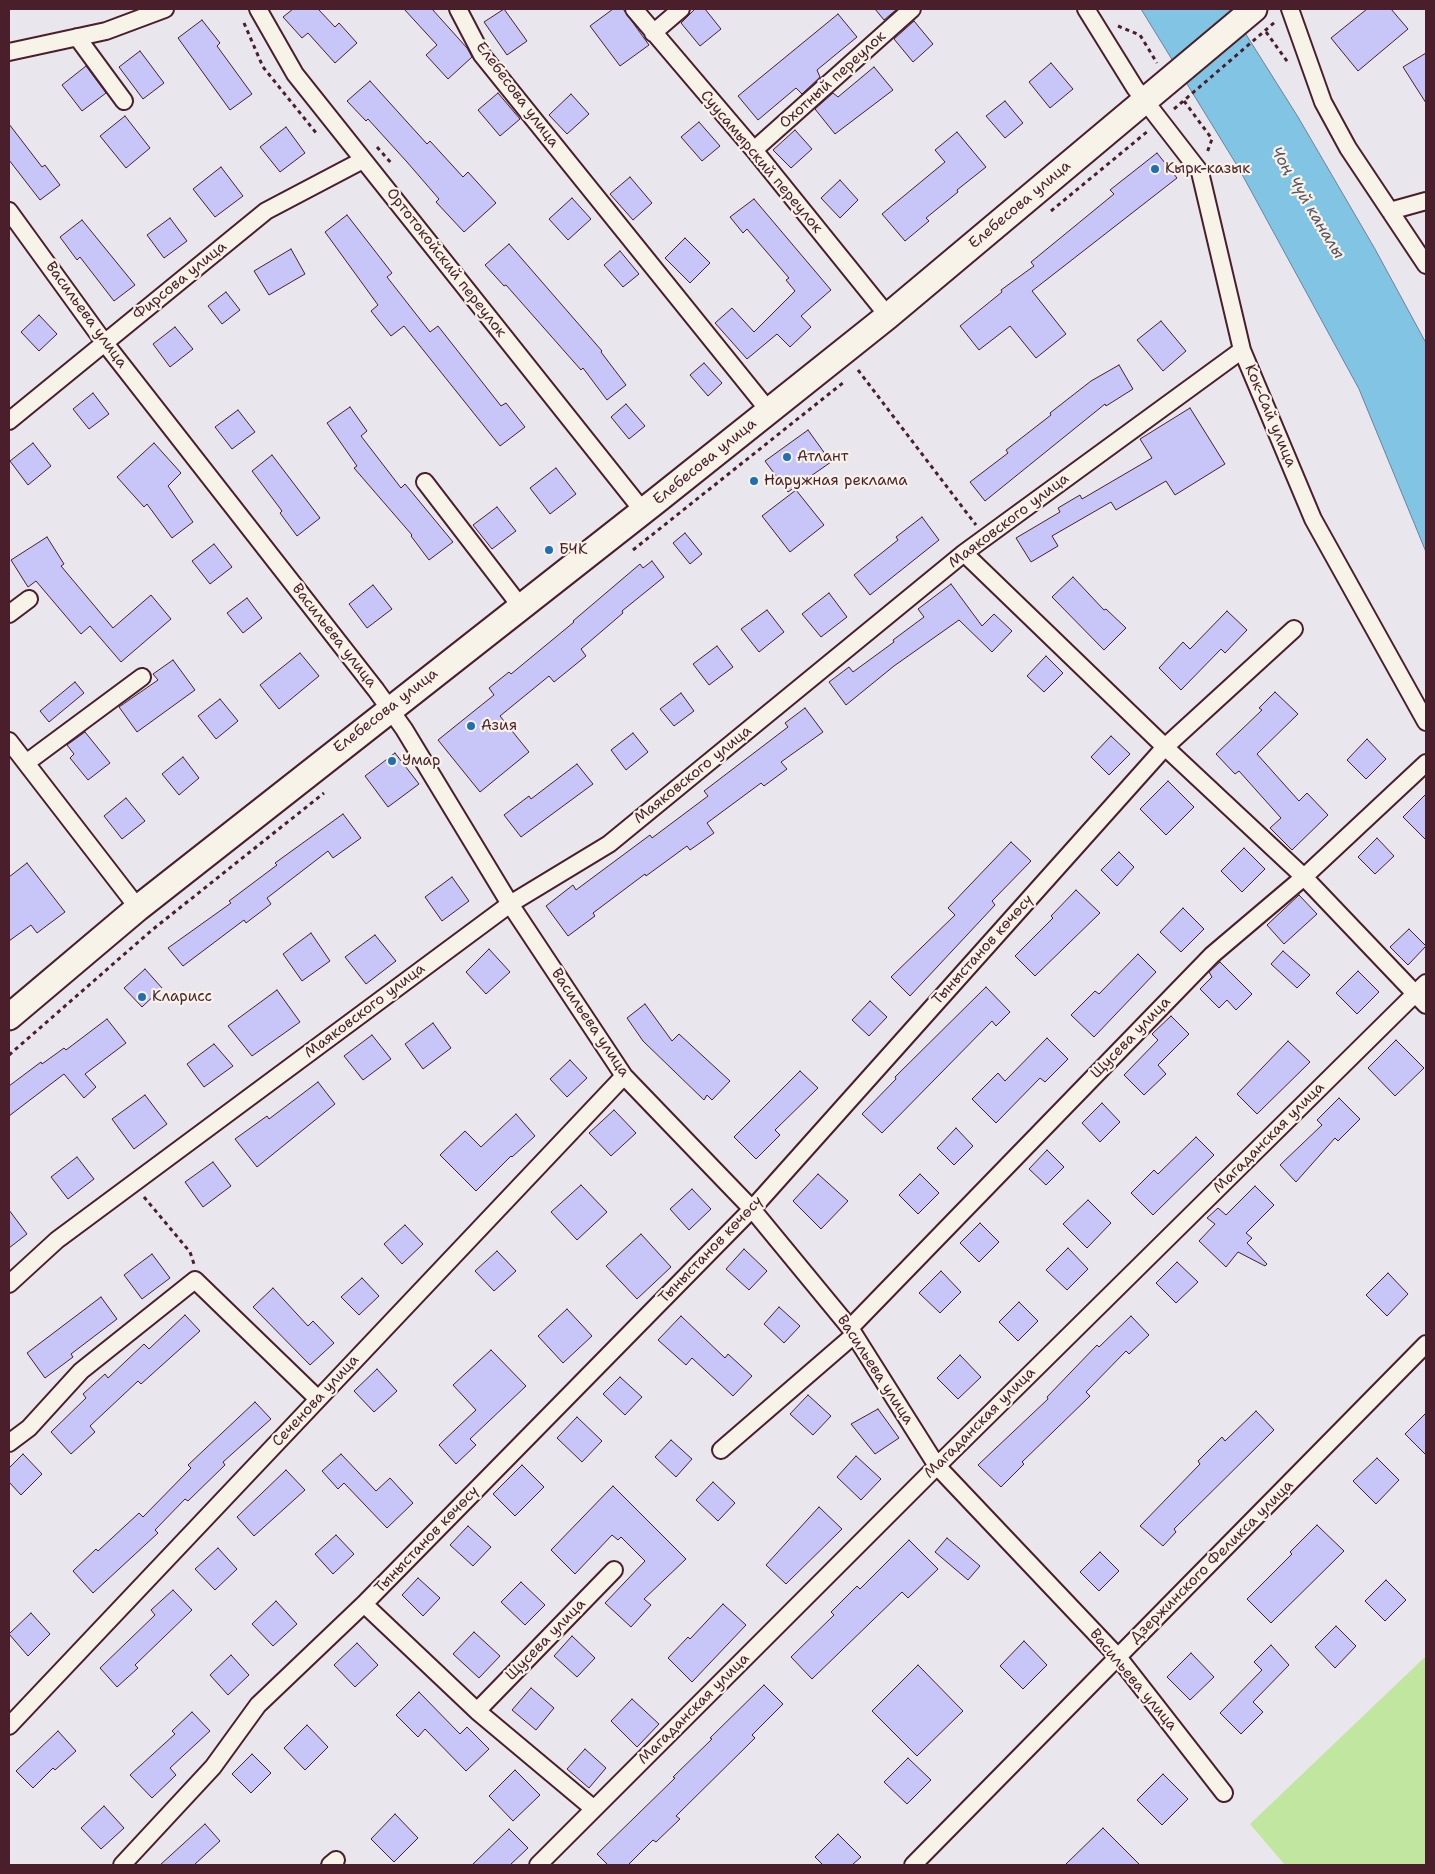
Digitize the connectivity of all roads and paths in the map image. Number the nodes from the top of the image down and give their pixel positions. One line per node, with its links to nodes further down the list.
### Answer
1 (165, 9): 14 (street)
2 (258, 9): 23 (street, Ортотокойский переулок)
3 (458, 9): 32 (street, Елебесова улица)
4 (634, 9): 12 (street, Суусамырский переулок)
5 (681, 9): 12 (street)
6 (912, 9): 22 (street, Охотный переулок)
7 (1086, 9): 17 (street, Кок-Сай улица)
8 (1290, 9): 26 (street)
9 (1250, 12): 17 (main road, Елебесова улица)
10 (1277, 20): 11 (path)
11 (1266, 32): 16 (path); 18 (path)
12 (653, 33): 22 (street, Суусамырский переулок)
13 (1140, 35): 17 (path)
14 (77, 37): 15 (street); 19 (street)
15 (9, 52)
16 (1295, 72)
17 (1156, 84): 28 (main road, Елебесова улица); 30 (street, Кок-Сай улица)
18 (1191, 95)
19 (124, 101)
20 (1184, 101): 21 (path)
21 (1212, 139)
22 (754, 150): 28 (street, Суусамырский переулок)
23 (363, 160): 29 (street, Фирсова улица); 35 (street, Ортотокойский переулок)
24 (1426, 201): 26 (street)
25 (9, 211): 29 (street, Васильева улица)
26 (1390, 211): 27 (street)
27 (1426, 265)
28 (888, 316): 32 (main road, Елебесова улица)
29 (104, 342): 33 (street, Фирсова улица); 43 (street, Васильева улица)
30 (1242, 350): 36 (street, Маяковского улица); 44 (street, Кок-Сай улица)
31 (858, 370): 36 (path)
32 (768, 411): 35 (main road, Елебесова улица)
33 (9, 421)
34 (424, 482): 39 (street)
35 (643, 511): 39 (main road, Елебесова улица)
36 (985, 538): 37 (street, Маяковского улица)
37 (964, 553): 46 (street); 50 (street, Маяковского улица)
38 (29, 599): 40 (street)
39 (521, 607): 43 (main road, Елебесова улица)
40 (9, 614)
41 (1294, 629): 46 (street, Тыныстанов көчөсү)
42 (142, 677): 47 (street)
43 (389, 709): 50 (street, Васильева улица); 51 (main road, Елебесова улица)
44 (1426, 722)
45 (9, 741): 47 (street)
46 (1165, 747): 49 (street); 57 (street, Тыныстанов көчөсү)
47 (26, 763): 51 (street)
48 (1426, 763): 49 (street, Щусева улица)
49 (1304, 877): 52 (street); 60 (street, Щусева улица)
50 (510, 904): 55 (street, Васильева улица); 56 (street, Маяковского улица)
51 (138, 908): 54 (main road, Елебесова улица)
52 (1420, 989): 53 (street); 65 (street, Магаданская улица)
53 (1426, 1006)
54 (12, 1007)
55 (624, 1076): 57 (street, Васильева улица); 62 (street, Сеченова улица)
56 (133, 1183): 58 (path); 59 (street, Маяковского улица)
57 (752, 1209): 60 (street, Васильева улица); 67 (street, Тыныстанов көчөсү)
58 (194, 1280): 62 (street); 63 (street)
59 (9, 1284)
60 (852, 1331): 64 (street, Щусева улица); 65 (street, Васильева улица)
61 (1426, 1344): 68 (street, Дзержинского Феликса улица)
62 (318, 1399): 70 (street, Сеченова улица)
63 (9, 1443)
64 (721, 1450)
65 (937, 1466): 68 (street, Васильева улица); 72 (street, Магаданская улица)
66 (614, 1570): 69 (street, Щусева улица)
67 (364, 1604): 69 (street); 73 (street, Тыныстанов көчөсү)
68 (1118, 1657): 71 (street, Васильева улица); 75 (street, Дзержинского Феликса улица)
69 (478, 1711): 72 (street)
70 (9, 1726)
71 (1224, 1792)
72 (594, 1809): 74 (street, Магаданская улица)
73 (122, 1865)
74 (538, 1865)
75 (913, 1865)

